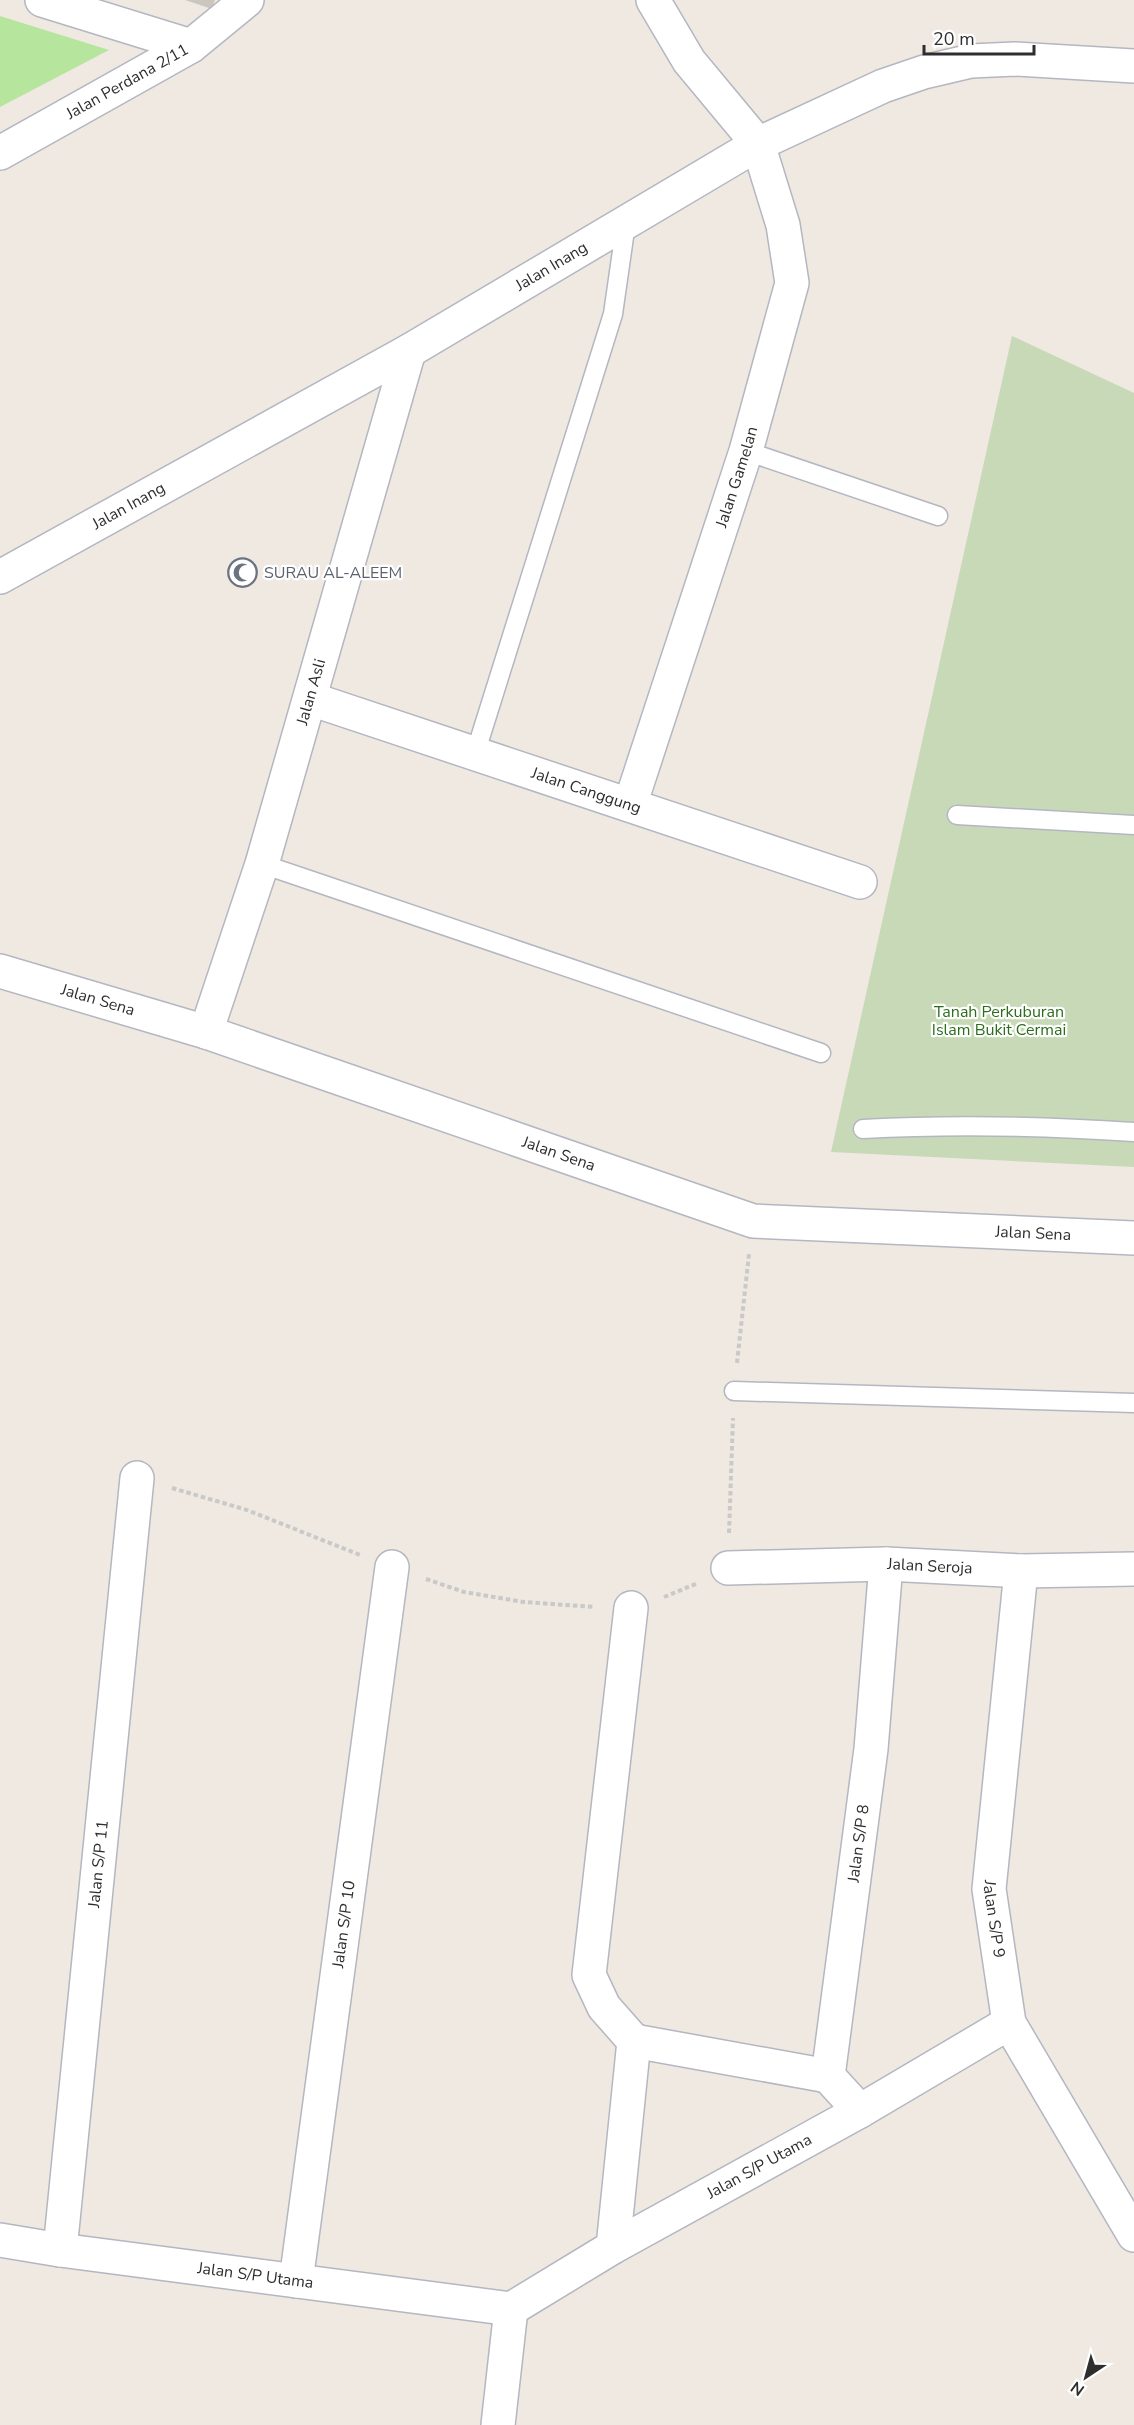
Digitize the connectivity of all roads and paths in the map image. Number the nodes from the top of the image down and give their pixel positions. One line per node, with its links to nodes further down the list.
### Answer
1 (42, 0): 4 (street)
2 (247, 0): 4 (street, Jalan Perdana 2/11)
3 (653, 0): 6 (street)
4 (191, 46): 7 (street, Jalan Perdana 2/11)
5 (1134, 66): 6 (street, Jalan Inang)
6 (759, 144): 8 (street, Jalan Inang); 10 (street, Jalan Gamelan)
7 (0, 153)
8 (626, 223): 9 (street, Jalan Inang); 14 (lane)
9 (409, 351): 12 (street, Jalan Inang); 13 (street, Jalan Asli)
10 (746, 451): 11 (lane); 15 (street, Jalan Gamelan)
11 (938, 516)
12 (0, 577)
13 (311, 699): 14 (street, Jalan Canggung); 18 (street, Jalan Asli)
14 (475, 754): 15 (street, Jalan Canggung)
15 (630, 805): 19 (street, Jalan Canggung)
16 (957, 815): 17 (lane)
17 (1134, 825)
18 (262, 864): 21 (street, Jalan Asli); 22 (lane)
19 (860, 882)
20 (0, 971): 21 (street, Jalan Sena)
21 (206, 1032): 25 (street, Jalan Sena)
22 (821, 1053)
23 (863, 1129): 24 (lane)
24 (1134, 1132)
25 (1134, 1238)
26 (734, 1391): 27 (lane)
27 (1134, 1403)
28 (137, 1478): 30 (path); 42 (street, Jalan S/P 11)
29 (886, 1564): 31 (street, Jalan Seroja); 33 (street, Jalan Seroja); 37 (street, Jalan S/P 8)
30 (392, 1567): 34 (path); 43 (street, Jalan S/P 10)
31 (728, 1568): 34 (path)
32 (1134, 1569): 33 (street, Jalan Seroja)
33 (1021, 1571): 35 (street, Jalan S/P 9)
34 (631, 1608): 36 (street)
35 (1009, 2022): 38 (street, Jalan S/P Utama); 39 (street, Jalan S/P 9)
36 (634, 2041): 37 (street); 41 (street)
37 (828, 2076): 38 (street)
38 (860, 2111): 41 (street, Jalan S/P Utama)
39 (1134, 2235)
40 (0, 2240): 42 (street, Jalan S/P Utama)
41 (613, 2247): 44 (street, Jalan S/P Utama)
42 (60, 2250): 43 (street, Jalan S/P Utama)
43 (296, 2281): 44 (street, Jalan S/P Utama)
44 (510, 2309): 45 (street)
45 (498, 2425)

